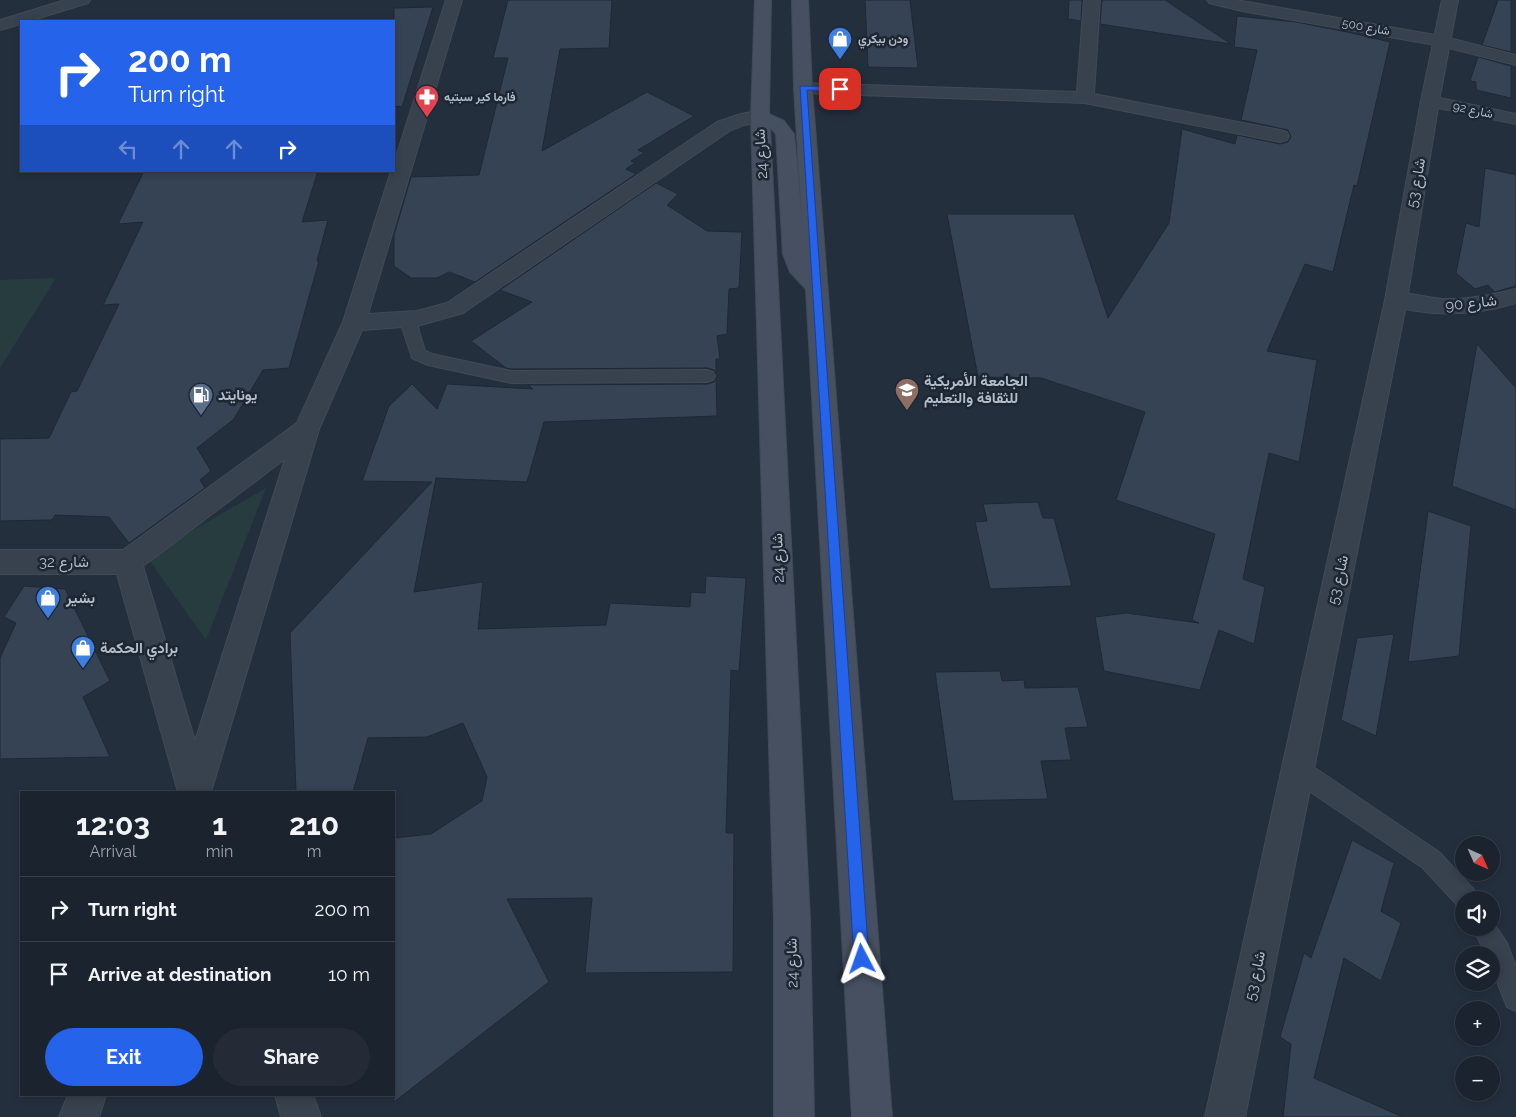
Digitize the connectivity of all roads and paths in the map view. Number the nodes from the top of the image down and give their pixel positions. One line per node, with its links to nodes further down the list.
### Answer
1 (82, 0): 8 (street)
2 (454, 0): 21 (street)
3 (763, 0): 14 (main road, شارع 24)
4 (800, 0): 11 (main road)
5 (1092, 0): 12 (street)
6 (1215, 0): 9 (street, شارع 500)
7 (1450, 0): 9 (street, شارع 53)
8 (0, 25)
9 (1441, 41): 10 (street, شارع 500); 13 (street, شارع 53)
10 (1516, 60)
11 (803, 88): 12 (street); 17 (main road)
12 (1085, 98): 16 (street)
13 (1430, 101): 15 (street, شارع 92); 19 (street, شارع 53)
14 (760, 118): 17 (main road); 20 (street); 36 (main road, شارع 24)
15 (1516, 119)
16 (1280, 136)
17 (817, 288): 37 (main road)
18 (1516, 296): 19 (street, شارع 90)
19 (1396, 300): 26 (street, شارع 53)
20 (408, 321): 21 (street); 22 (lane)
21 (354, 322): 23 (street)
22 (707, 376)
23 (307, 429): 25 (street); 27 (street)
24 (0, 562): 25 (street, شارع 32)
25 (128, 562): 28 (street)
26 (1298, 770): 29 (lane); 38 (street, شارع 53)
27 (194, 791)
28 (194, 791)
29 (1460, 891)
30 (1489, 936): 31 (lane)
31 (1516, 998)
32 (87, 1096): 34 (street)
33 (294, 1096): 35 (street)
34 (79, 1117)
35 (301, 1117)
36 (794, 1117)
37 (872, 1117)
38 (1225, 1117)

